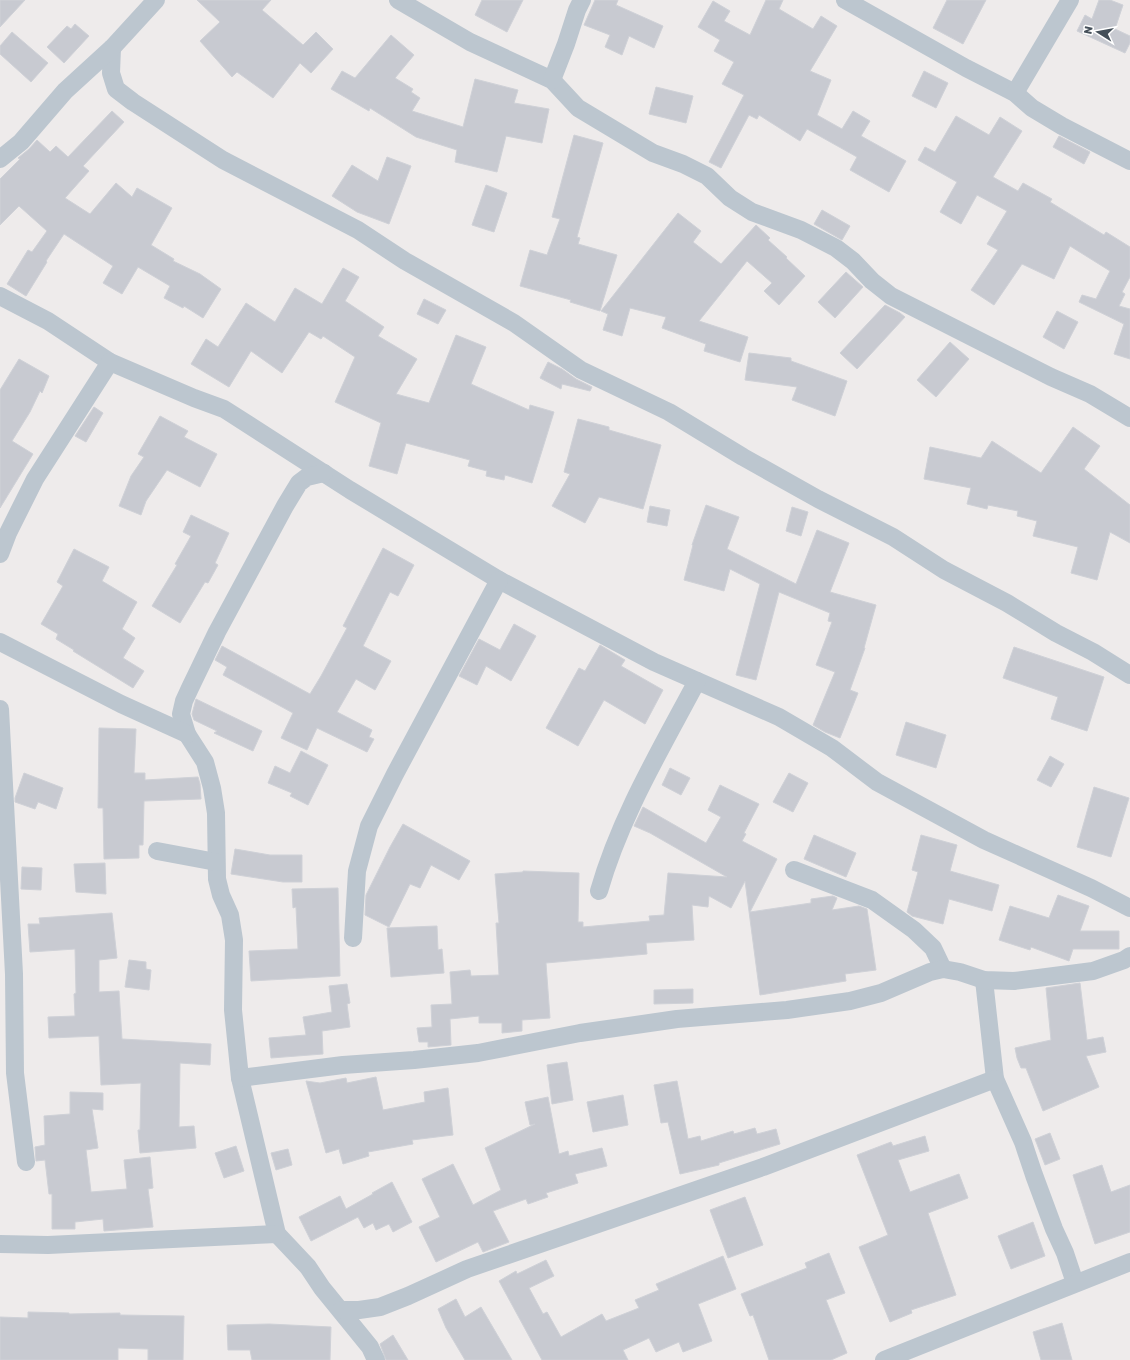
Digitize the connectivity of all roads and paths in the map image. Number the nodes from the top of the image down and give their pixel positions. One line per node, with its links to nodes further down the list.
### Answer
1 (156, 0): 6 (street)
2 (398, 0): 7 (street)
3 (582, 0): 7 (street)
4 (845, 0): 8 (street)
5 (1070, 0): 8 (street)
6 (112, 48): 9 (street); 18 (street)
7 (552, 80): 13 (street)
8 (1015, 93): 10 (street)
9 (0, 159)
10 (1130, 161)
11 (0, 296): 12 (street)
12 (110, 362): 14 (street); 15 (street)
13 (1130, 418)
14 (324, 473): 16 (street); 21 (street)
15 (0, 554)
16 (499, 580): 19 (street); 28 (street)
17 (0, 642): 21 (street)
18 (1130, 675)
19 (698, 681): 26 (street); 27 (street)
20 (0, 709): 25 (street)
21 (187, 734): 23 (street)
22 (157, 851): 23 (street)
23 (216, 862): 33 (street)
24 (794, 870): 30 (street)
25 (4, 872): 32 (street)
26 (599, 891)
27 (1130, 908)
28 (353, 938)
29 (1130, 956): 31 (street)
30 (943, 969): 31 (street); 33 (street)
31 (984, 980): 34 (street)
32 (7, 1076): 35 (street)
33 (240, 1078): 36 (street)
34 (995, 1079): 39 (street); 40 (street)
35 (26, 1162)
36 (277, 1234): 37 (street); 40 (street)
37 (0, 1244)
38 (1130, 1262): 39 (street)
39 (1075, 1283): 42 (street)
40 (341, 1310): 41 (street)
41 (376, 1360)
42 (884, 1360)

